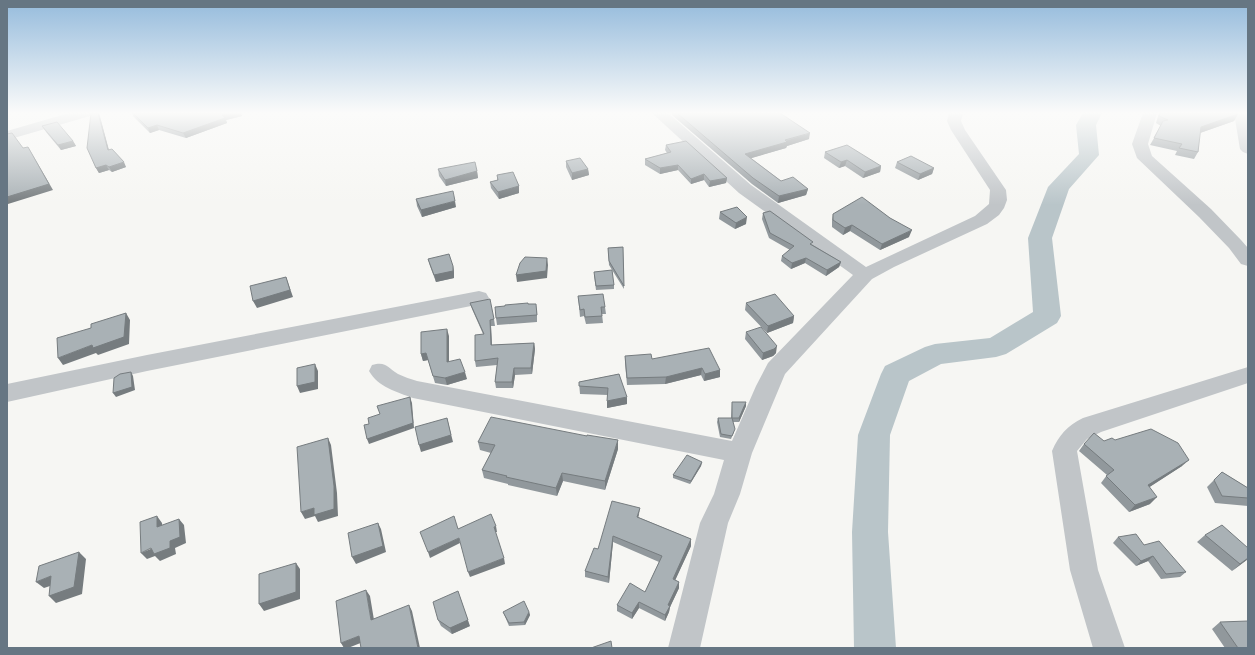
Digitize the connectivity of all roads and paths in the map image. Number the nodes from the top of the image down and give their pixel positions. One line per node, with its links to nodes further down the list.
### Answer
1 (694, 144): 5 (street)
2 (967, 144): 5 (street)
3 (1140, 144): 4 (street)
4 (1248, 260)
5 (865, 276): 10 (street)
6 (479, 298): 9 (street)
7 (380, 371): 10 (street)
8 (1248, 375): 12 (street)
9 (7, 393)
10 (739, 454): 11 (street)
11 (684, 648)
12 (1109, 648)

